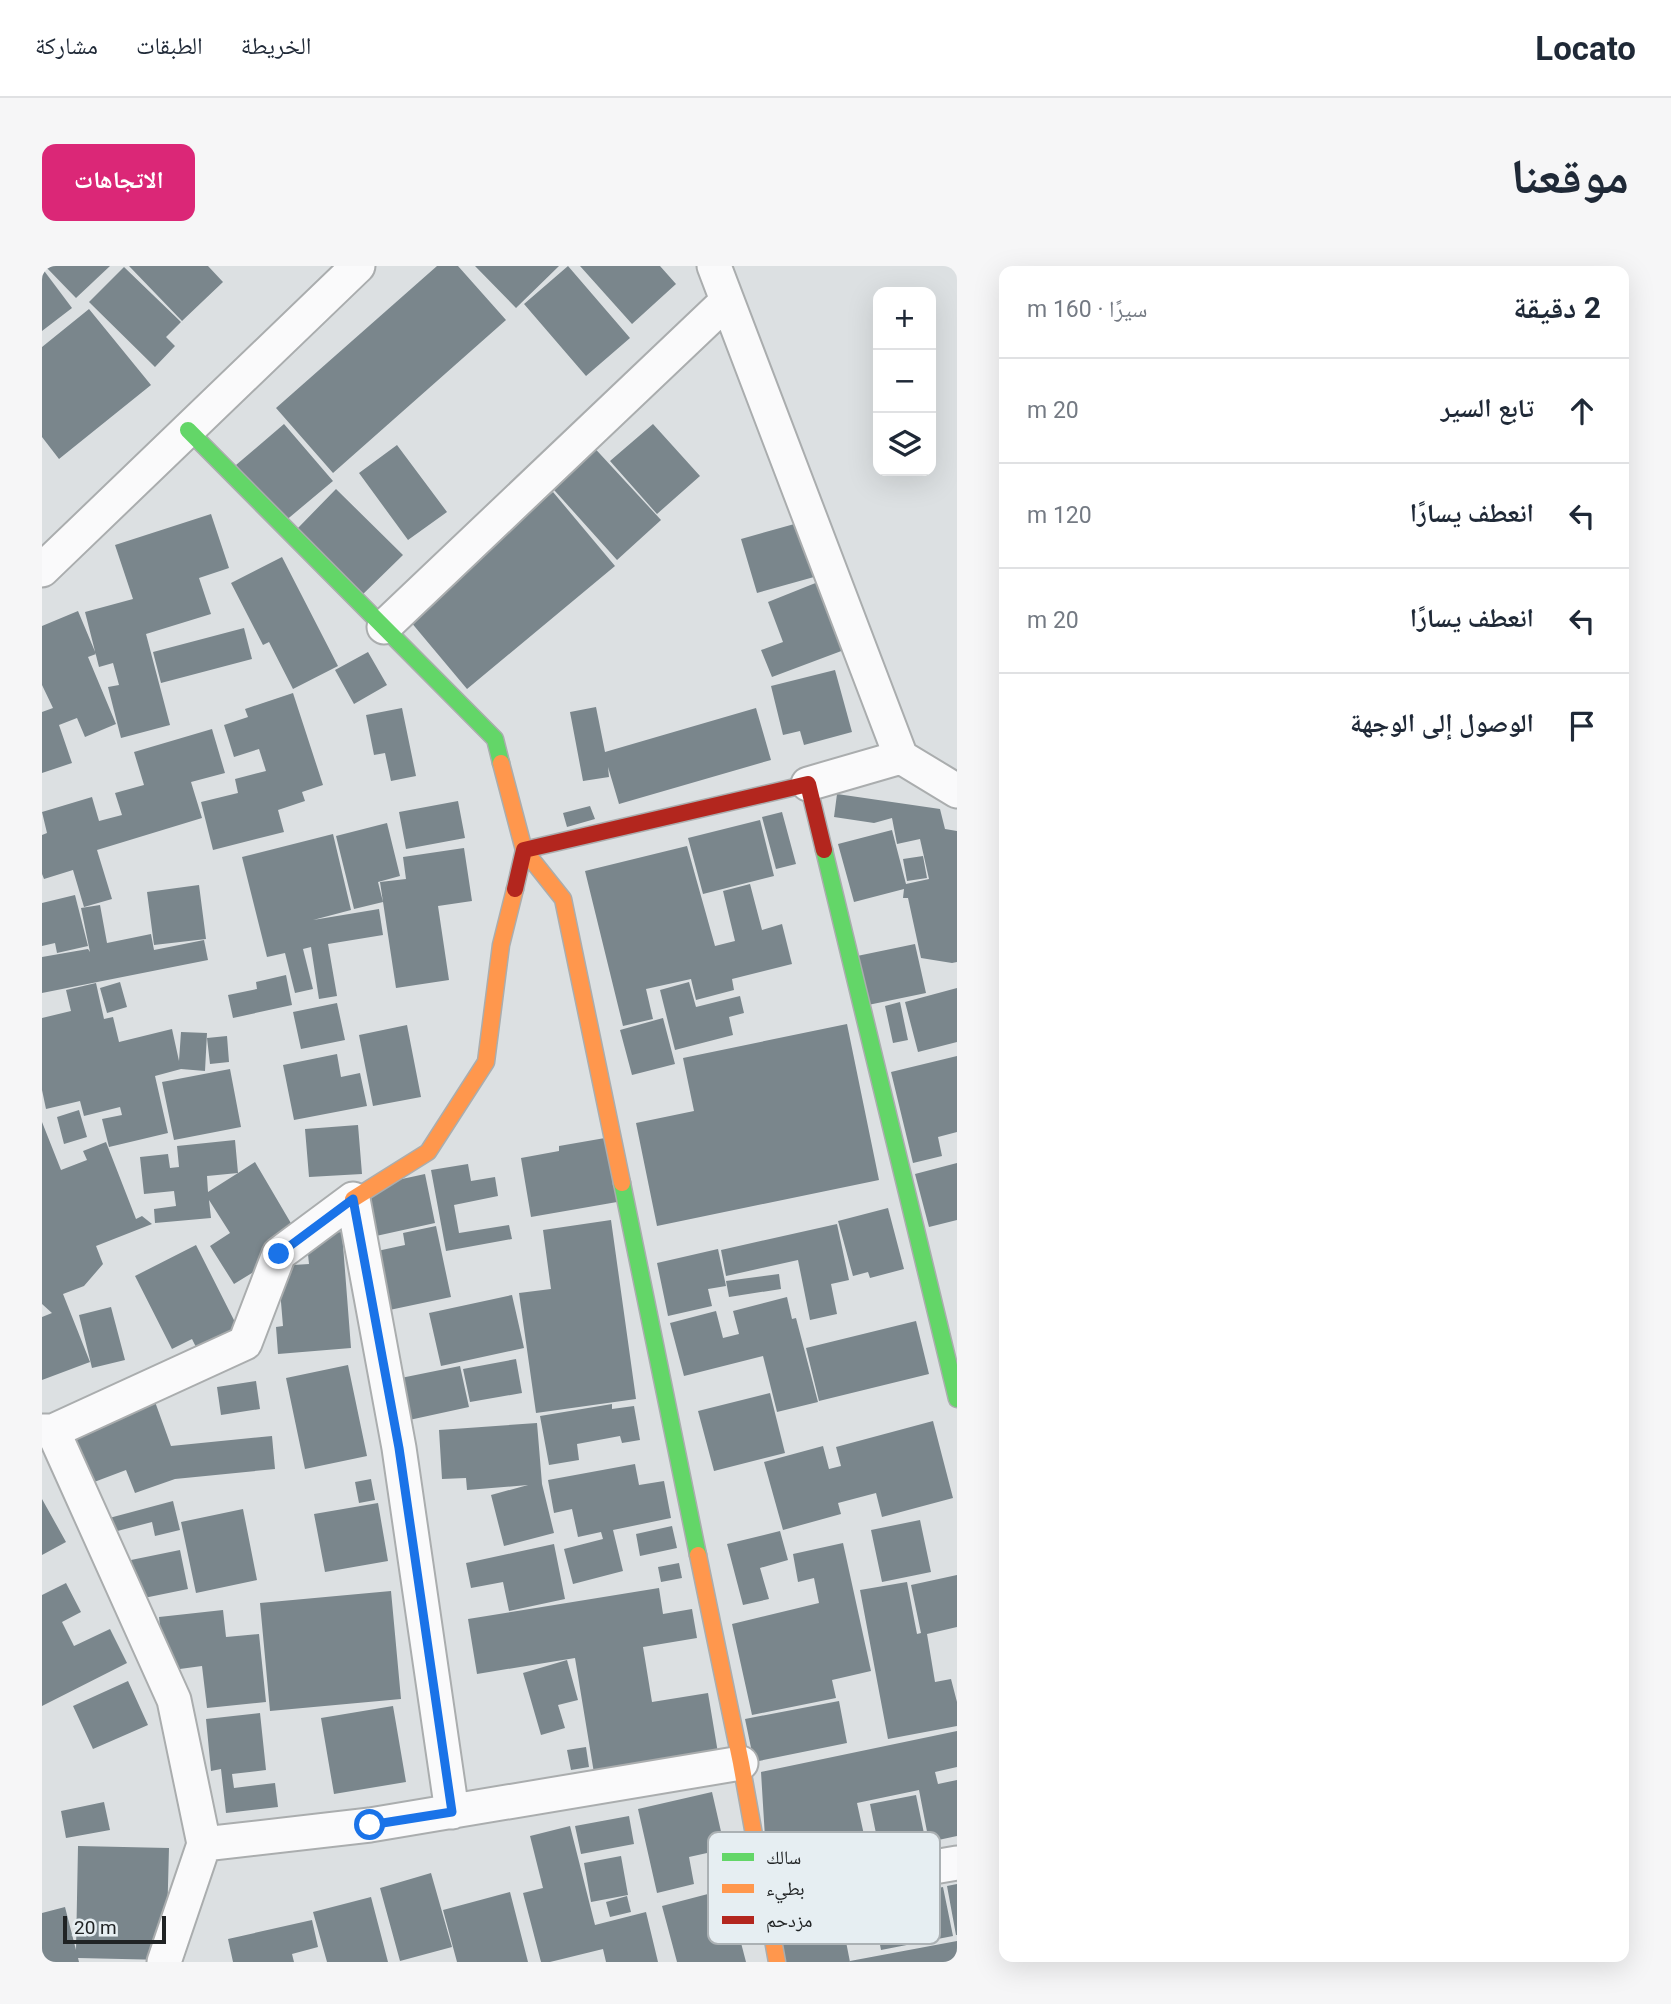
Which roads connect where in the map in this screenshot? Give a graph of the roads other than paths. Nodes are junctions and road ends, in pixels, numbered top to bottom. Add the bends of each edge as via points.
1 (358, 266) edge
2 (714, 266) edge
3 (727, 301) junction
4 (188, 430) junction
5 (42, 570) edge
6 (384, 627) junction
7 (901, 757) junction
8 (808, 784) junction
9 (957, 790) edge
10 (524, 850) junction
11 (353, 1199) junction
12 (957, 1399) edge
13 (47, 1431) edge
14 (741, 1763) junction
15 (452, 1812) junction
16 (753, 1832) edge
17 (204, 1844) junction
18 (774, 1944) edge
19 (164, 1962) edge
20 (777, 1962) edge

1 - 4 street
2 - 3 street
3 - 6 street
3 - 7 street
4 - 5 street
4 - 6 street
6 - 10 street via 495,739
7 - 8 street
7 - 9 street
8 - 10 street
8 - 12 street
10 - 11 street via 500,945 486,1062 428,1152
10 - 14 street via 563,899
11 - 13 street via 279,1254 246,1343
11 - 15 street via 399,1448
13 - 17 street via 174,1700
14 - 15 street
14 - 16 street
15 - 17 street
17 - 19 street
18 - 20 street

